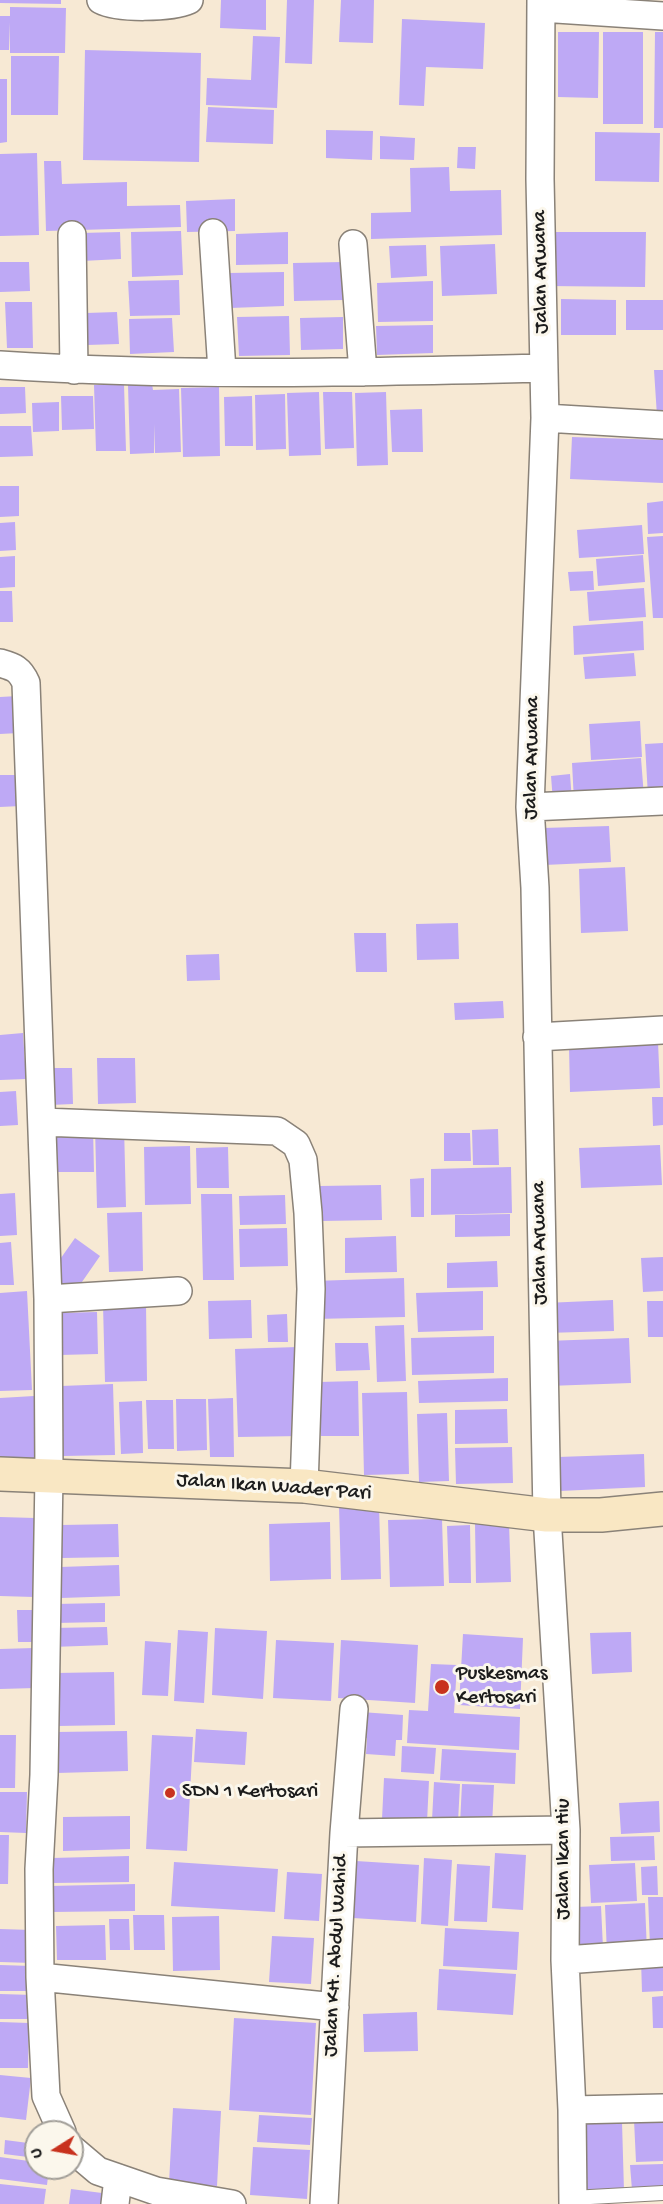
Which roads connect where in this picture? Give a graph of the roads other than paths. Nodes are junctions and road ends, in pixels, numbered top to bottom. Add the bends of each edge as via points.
1 (101, 0) edge
2 (189, 0) edge
3 (541, 4) edge
4 (663, 16) edge
5 (213, 233) dead end
6 (72, 235) dead end
7 (353, 244) dead end
8 (0, 365) edge
9 (543, 368) junction
10 (74, 370) junction
11 (222, 371) junction
12 (363, 372) junction
13 (545, 418) junction
14 (663, 424) edge
15 (0, 663) edge
16 (663, 801) edge
17 (530, 807) junction
18 (663, 1030) edge
19 (537, 1037) junction
20 (42, 1122) junction
21 (178, 1291) dead end
22 (48, 1299) junction
23 (0, 1474) edge
24 (49, 1475) junction
25 (304, 1486) junction
26 (663, 1509) edge
27 (547, 1515) junction
28 (354, 1709) dead end
29 (566, 1830) junction
30 (344, 1833) junction
31 (663, 1953) edge
32 (565, 1960) junction
33 (40, 1977) junction
34 (335, 2007) junction
35 (663, 2108) edge
36 (572, 2110) junction
37 (57, 2120) edge
38 (84, 2159) edge
39 (117, 2191) edge
40 (663, 2193) edge
41 (572, 2201) edge
42 (232, 2204) edge
43 (324, 2204) edge

1 - 2 street via 122,5 178,5
3 - 4 street
3 - 9 street, Jalan Arwana
5 - 11 street
6 - 10 street
7 - 12 street
8 - 10 street
9 - 12 street
9 - 13 street, Jalan Arwana
10 - 11 street
11 - 12 street
13 - 14 street
13 - 17 street, Jalan Arwana
15 - 20 street via 22,672 26,683
16 - 17 street
17 - 19 street, Jalan Arwana
18 - 19 street
19 - 27 street, Jalan Arwana
20 - 22 street
20 - 25 street via 277,1131 296,1144 303,1160 311,1289
21 - 22 street
22 - 24 street
23 - 24 street, Jalan Ikan Wader Pari
24 - 25 street, Jalan Ikan Wader Pari
24 - 33 street
25 - 27 street, Jalan Ikan Wader Pari
26 - 27 street, Jalan Ikan Wader Pari
27 - 29 street, Jalan Ikan Hiu
28 - 30 street, Jalan KH. Abdul Wahid
29 - 30 street
29 - 32 street, Jalan Ikan Hiu
30 - 34 street, Jalan KH. Abdul Wahid
31 - 32 street
32 - 36 street, Jalan Ikan Hiu
33 - 34 street
33 - 37 street via 46,2096
34 - 43 street, Jalan KH. Abdul Wahid
35 - 36 street
36 - 41 street, Jalan Ikan Hiu
38 - 39 street
39 - 42 street via 156,2191
40 - 41 lane

